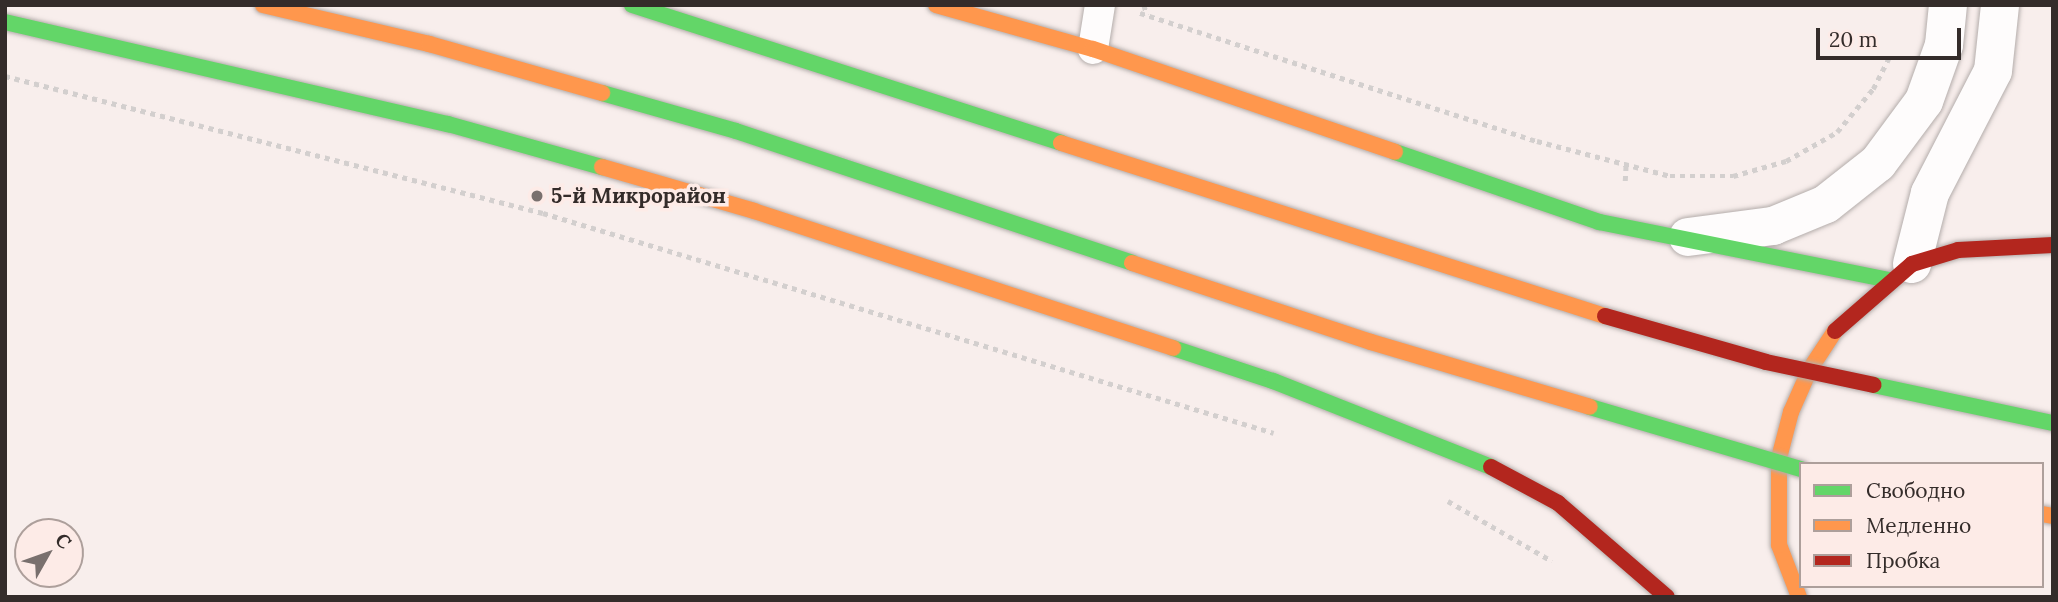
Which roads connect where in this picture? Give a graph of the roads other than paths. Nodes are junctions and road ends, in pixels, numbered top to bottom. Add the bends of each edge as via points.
1 (262, 5) edge
2 (632, 5) edge
3 (936, 5) edge
4 (1948, 5) edge
5 (2000, 5) edge
6 (1113, 7) edge
7 (5, 22) edge
8 (1093, 49) junction
9 (1683, 238) junction
10 (2053, 245) edge
11 (1901, 272) junction
12 (2053, 422) edge
13 (1799, 468) edge
14 (1667, 597) edge
15 (1799, 597) edge

1 - 13 main road, bridge via 429,44 736,131 1371,342
2 - 12 main road, bridge via 1561,304 1766,362
3 - 8 main road
4 - 9 street via 1944,46 1924,101 1878,163 1826,204 1773,226
5 - 11 street via 1993,71 1930,193
6 - 8 lane
7 - 14 main road via 524,145 754,211 1273,381 1499,470 1558,503
8 - 9 main road via 1599,222
9 - 11 main road
10 - 11 main road via 1958,250
11 - 15 main road via 1836,330 1810,369 1791,412 1780,458 1779,545

